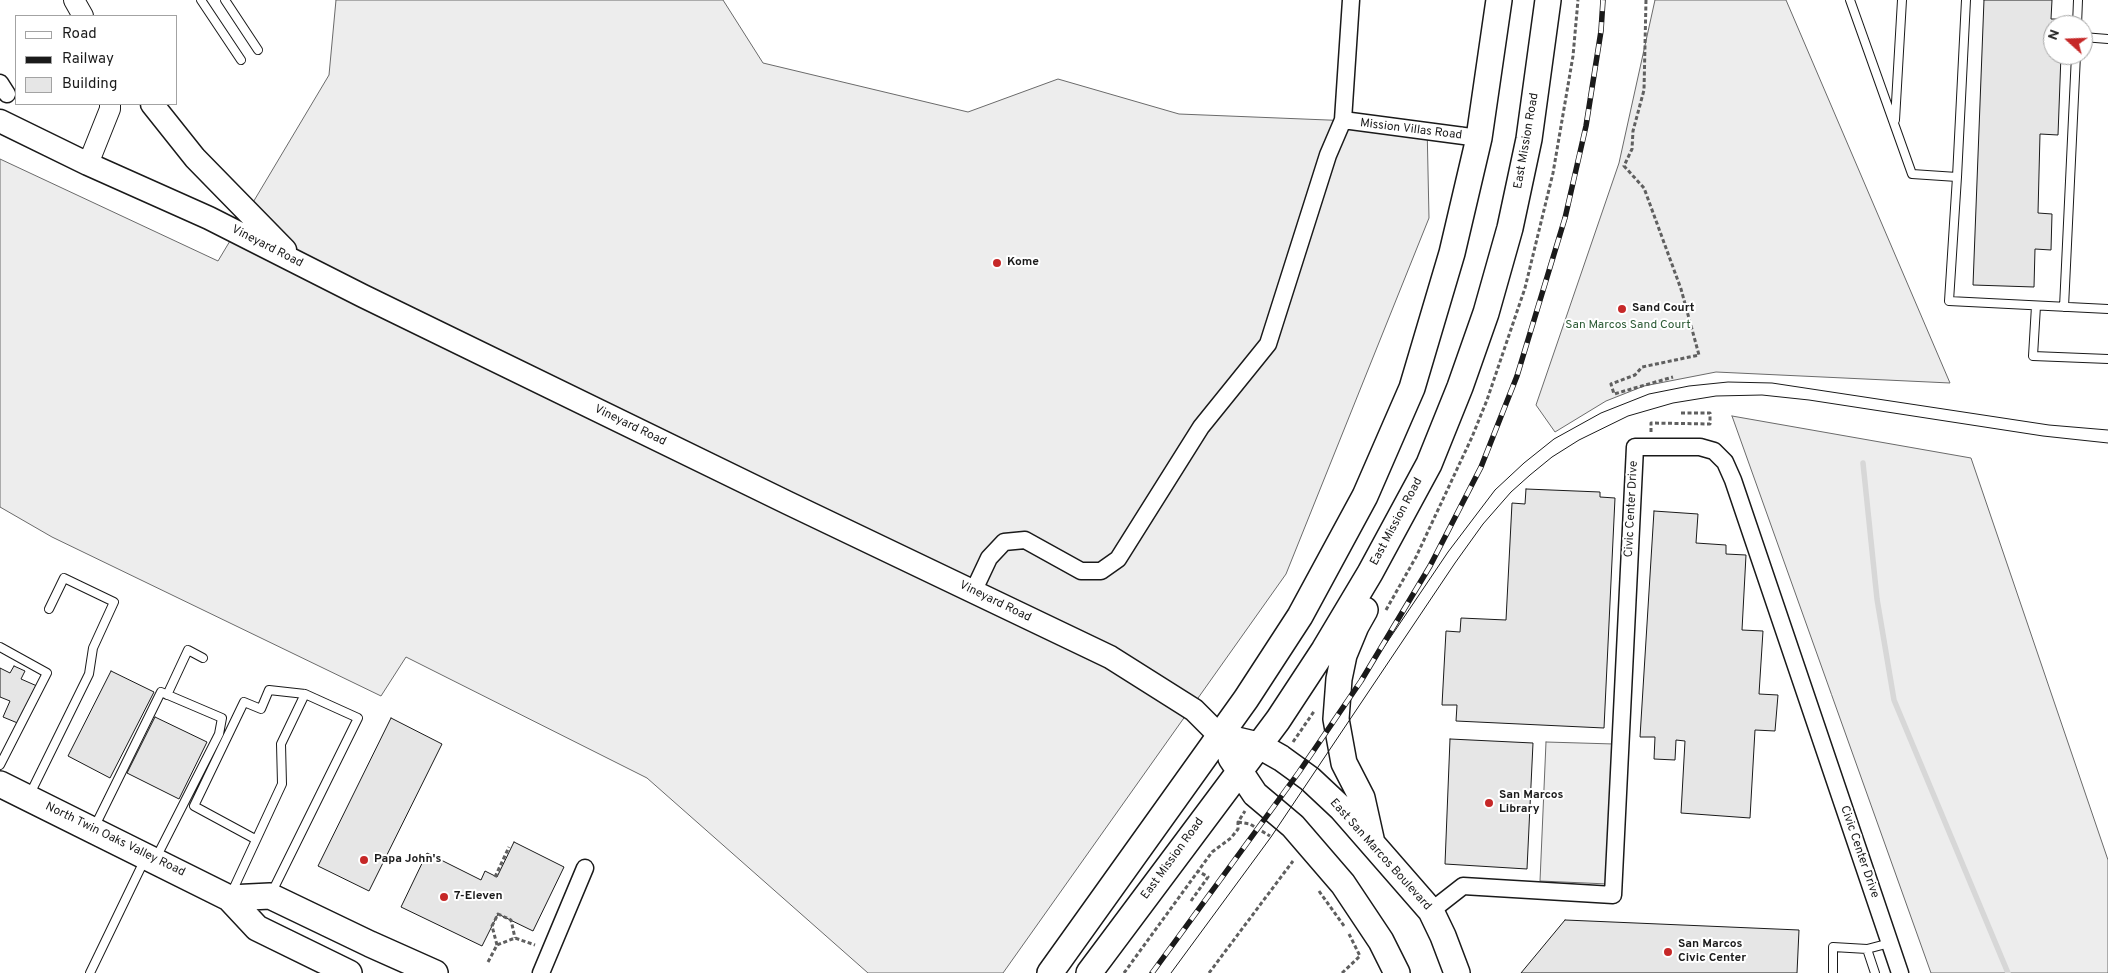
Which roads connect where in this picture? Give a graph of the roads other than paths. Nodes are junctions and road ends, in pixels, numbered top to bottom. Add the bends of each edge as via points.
1 (74, 0) edge
2 (201, 0) edge
3 (224, 0) edge
4 (1351, 0) edge
5 (1499, 0) edge
6 (1548, 0) edge
7 (1850, 0) edge
8 (1902, 0) edge
9 (1966, 0) edge
10 (2078, 0) edge
11 (82, 15) edge
12 (2077, 15) edge
13 (2093, 38) edge
14 (2108, 39) edge
15 (258, 50) dead end
16 (241, 60) dead end
17 (2076, 65) edge
18 (110, 105) edge
19 (153, 105) edge
20 (1343, 120) junction
21 (0, 121) edge
22 (1895, 125) junction
23 (1480, 138) junction
24 (88, 164) junction
25 (1957, 176) junction
26 (298, 263) junction
27 (2036, 306) junction
28 (2064, 307) junction
29 (2108, 309) edge
30 (2108, 359) edge
31 (1428, 464) junction
32 (973, 592) junction
33 (49, 609) dead end
34 (0, 647) edge
35 (203, 658) dead end
36 (305, 694) junction
37 (167, 695) junction
38 (1220, 736) junction
39 (1258, 745) junction
40 (0, 766) edge
41 (1238, 771) junction
42 (0, 784) edge
43 (28, 797) junction
44 (93, 830) junction
45 (255, 839) junction
46 (1372, 843) junction
47 (151, 859) junction
48 (585, 868) dead end
49 (270, 896) junction
50 (229, 898) junction
51 (1431, 911) junction
52 (1890, 942) junction
53 (1867, 949) junction
54 (341, 971) edge
55 (90, 973) edge
56 (435, 973) edge
57 (541, 973) edge
58 (1050, 973) edge
59 (1089, 973) edge
60 (1397, 973) edge
61 (1457, 973) edge
62 (1833, 973) edge
63 (1875, 973) edge
64 (1900, 973) edge

1 - 11 street
2 - 16 lane
3 - 15 lane
4 - 20 street, Mission Villas Road
5 - 23 main road
6 - 31 main road, East Mission Road via 1529,139 1510,228 1486,313
7 - 22 lane
8 - 22 lane
9 - 25 lane
10 - 12 lane
13 - 14 lane
17 - 28 lane
18 - 24 street
19 - 26 main road via 195,158
20 - 23 street, Mission Villas Road
20 - 32 street via 1328,155 1268,344 1201,427 1118,559 1101,571 1081,571 1025,540 1004,542 989,558
21 - 24 main road, Vineyard Road
22 - 25 lane via 1912,174
23 - 38 main road via 1452,253 1412,388 1390,443 1300,616
24 - 26 main road, Vineyard Road via 209,218
25 - 27 lane via 1950,301
26 - 32 main road, Vineyard Road
27 - 28 lane
27 - 30 lane via 2033,356
28 - 29 lane
31 - 39 main road, East Mission Road via 1370,573 1324,650
31 - 46 main road via 1381,581 1356,626 1344,655 1339,679 1336,719 1344,763 1362,798
32 - 38 main road, Vineyard Road via 1110,657 1194,710
33 - 43 lane via 64,578 114,602 94,648 89,674
34 - 40 lane via 47,673
35 - 37 lane via 188,650
36 - 45 lane via 281,744 282,784
36 - 45 lane via 269,690 261,709 244,702 194,806
36 - 49 lane via 358,718
37 - 44 lane via 161,692
37 - 47 lane via 222,718 219,734
38 - 39 main road, East San Marcos Boulevard
38 - 41 main road
38 - 58 main road
39 - 41 main road, East Mission Road
39 - 46 main road, East San Marcos Boulevard via 1310,779
41 - 59 main road, East Mission Road
41 - 60 main road via 1255,794 1293,826 1343,884 1381,941
42 - 43 main road, North Twin Oaks Valley Road
43 - 44 main road, North Twin Oaks Valley Road
44 - 47 main road, North Twin Oaks Valley Road
45 - 50 lane
46 - 51 main road, East San Marcos Boulevard
47 - 50 main road, North Twin Oaks Valley Road
47 - 55 lane
48 - 57 street
49 - 50 main road, North Twin Oaks Valley Road
49 - 56 main road, North Twin Oaks Valley Road
50 - 54 main road, North Twin Oaks Valley Road via 257,928
51 - 52 street, Civic Center Drive via 1463,886 1613,895 1635,447 1689,446 1714,451 1725,462 1733,480
51 - 61 main road, East San Marcos Boulevard
52 - 53 lane
52 - 64 street, Civic Center Drive
53 - 62 lane via 1833,947
53 - 63 lane

